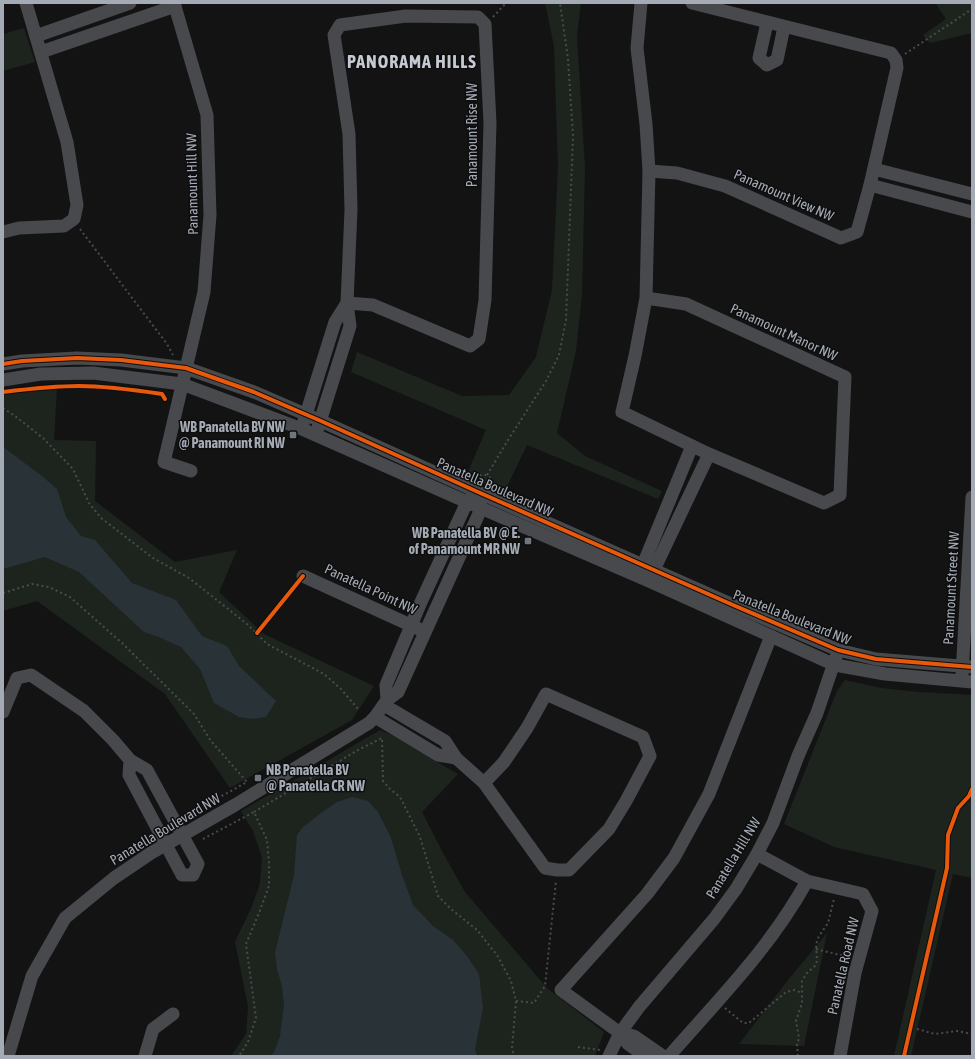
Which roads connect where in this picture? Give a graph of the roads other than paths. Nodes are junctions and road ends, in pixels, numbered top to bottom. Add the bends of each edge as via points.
1 (26, 3) edge
2 (130, 3) edge
3 (641, 3) edge
4 (692, 3) edge
5 (175, 5) edge
6 (767, 23) junction
7 (784, 27) junction
8 (36, 36) junction
9 (41, 52) junction
10 (874, 169) junction
11 (649, 171) junction
12 (870, 185) junction
13 (972, 194) edge
14 (972, 212) edge
15 (3, 232) edge
16 (646, 298) junction
17 (347, 303) junction
18 (3, 364) edge
19 (186, 368) junction
20 (3, 380) edge
21 (182, 384) junction
22 (306, 414) junction
23 (321, 421) junction
24 (302, 429) junction
25 (316, 435) junction
26 (692, 446) junction
27 (709, 454) junction
28 (191, 471) dead end
29 (478, 492) junction
30 (972, 497) edge
31 (467, 502) junction
32 (481, 508) junction
33 (646, 573) junction
34 (303, 576) dead end
35 (412, 625) junction
36 (426, 632) junction
37 (771, 636) junction
38 (838, 650) junction
39 (835, 665) junction
40 (967, 667) edge
41 (967, 682) edge
42 (386, 702) junction
43 (3, 712) edge
44 (375, 717) junction
45 (456, 758) junction
46 (130, 760) junction
47 (484, 783) junction
48 (181, 835) junction
49 (166, 843) junction
50 (757, 854) junction
51 (806, 881) junction
52 (173, 1014) dead end
53 (620, 1033) junction
54 (610, 1054) edge
55 (8, 1056) edge
56 (145, 1056) edge
57 (645, 1056) edge
58 (663, 1056) edge
59 (669, 1056) edge
60 (840, 1056) edge

1 - 8 street
2 - 8 street
3 - 11 street via 637,48
4 - 6 street
5 - 9 street
5 - 19 street, Panamount Hill NW via 207,115 210,207 204,292
6 - 7 street
6 - 7 street via 759,58 767,65 777,60
7 - 10 street, Panamount View NW via 891,53 896,60 897,68
8 - 9 street
9 - 15 street via 67,142 77,205 74,219 64,226 20,228
10 - 12 street, Panamount View NW
10 - 13 street
11 - 12 street, Panamount View NW via 677,172 726,186 841,238 857,232
11 - 16 street
12 - 14 street
16 - 26 street, Panamount Manor NW via 622,412
16 - 27 street, Panamount Manor NW via 686,304 845,377 840,495 824,503
17 - 17 street, Panamount Rise NW via 374,305 470,346 479,339 485,300 490,138 485,24 478,17 406,16 340,25 334,35 349,134 351,210
17 - 22 street via 335,322
17 - 23 street via 350,326
18 - 19 street, Panatella Boulevard NW via 77,358 121,360
19 - 21 street, Panamount Hill NW
19 - 22 street, Panatella Boulevard NW
20 - 21 street, Panatella Boulevard NW via 41,374 93,373
21 - 24 street, Panatella Boulevard NW
21 - 28 street, Panamount Hill NW via 164,462
22 - 23 street, Panatella Boulevard NW
22 - 24 street
23 - 25 street
23 - 29 street, Panatella Boulevard NW
24 - 25 street, Panatella Boulevard NW
25 - 31 street, Panatella Boulevard NW
26 - 27 street, Panamount Manor NW
26 - 33 street
27 - 33 street
29 - 31 street, Panatella Boulevard NW
29 - 32 street, Panatella Boulevard NW
29 - 33 street, Panatella Boulevard NW
30 - 40 street, Panamount Street NW
31 - 32 street, Panatella Boulevard NW
31 - 35 street, Panatella Boulevard NW
32 - 33 street, Panatella Boulevard NW
32 - 36 street, Panatella Boulevard NW
33 - 37 street, Panatella Boulevard NW
33 - 38 street, Panatella Boulevard NW
34 - 35 street, Panatella Point NW
35 - 36 street, Panatella Point NW
35 - 42 street, Panatella Boulevard NW via 386,685
36 - 42 street, Panatella Boulevard NW via 398,692
37 - 39 street, Panatella Boulevard NW
37 - 53 street via 709,794 674,858 647,894 561,990
38 - 39 street, Panatella Hill NW
38 - 40 street, Panatella Boulevard NW via 876,659
39 - 41 street, Panatella Boulevard NW via 885,674
39 - 50 street, Panatella Hill NW via 773,823
40 - 41 street, Panamount Street NW
42 - 44 street, Panatella Boulevard NW
42 - 45 street via 445,742
43 - 46 street via 17,678 31,675 84,711
44 - 45 street via 438,755
44 - 48 street, Panatella Boulevard NW via 363,727 235,805
45 - 47 street
46 - 48 street via 147,770
46 - 49 street via 129,775
47 - 47 street via 504,762 546,694 643,737 650,756 609,830 569,870 546,868
48 - 49 street, Panatella Boulevard NW
48 - 49 street via 198,864 193,875 182,875
49 - 55 street, Panatella Boulevard NW via 114,878 64,918 32,976
50 - 51 street, Panatella Road NW
50 - 53 street, Panatella Hill NW via 714,919
51 - 59 street via 791,909 756,958
51 - 60 street, Panatella Road NW via 863,894 872,911 859,960
52 - 56 street via 153,1029
53 - 54 street, Panatella Hill NW
53 - 57 street via 628,1044
53 - 58 street via 634,1036

